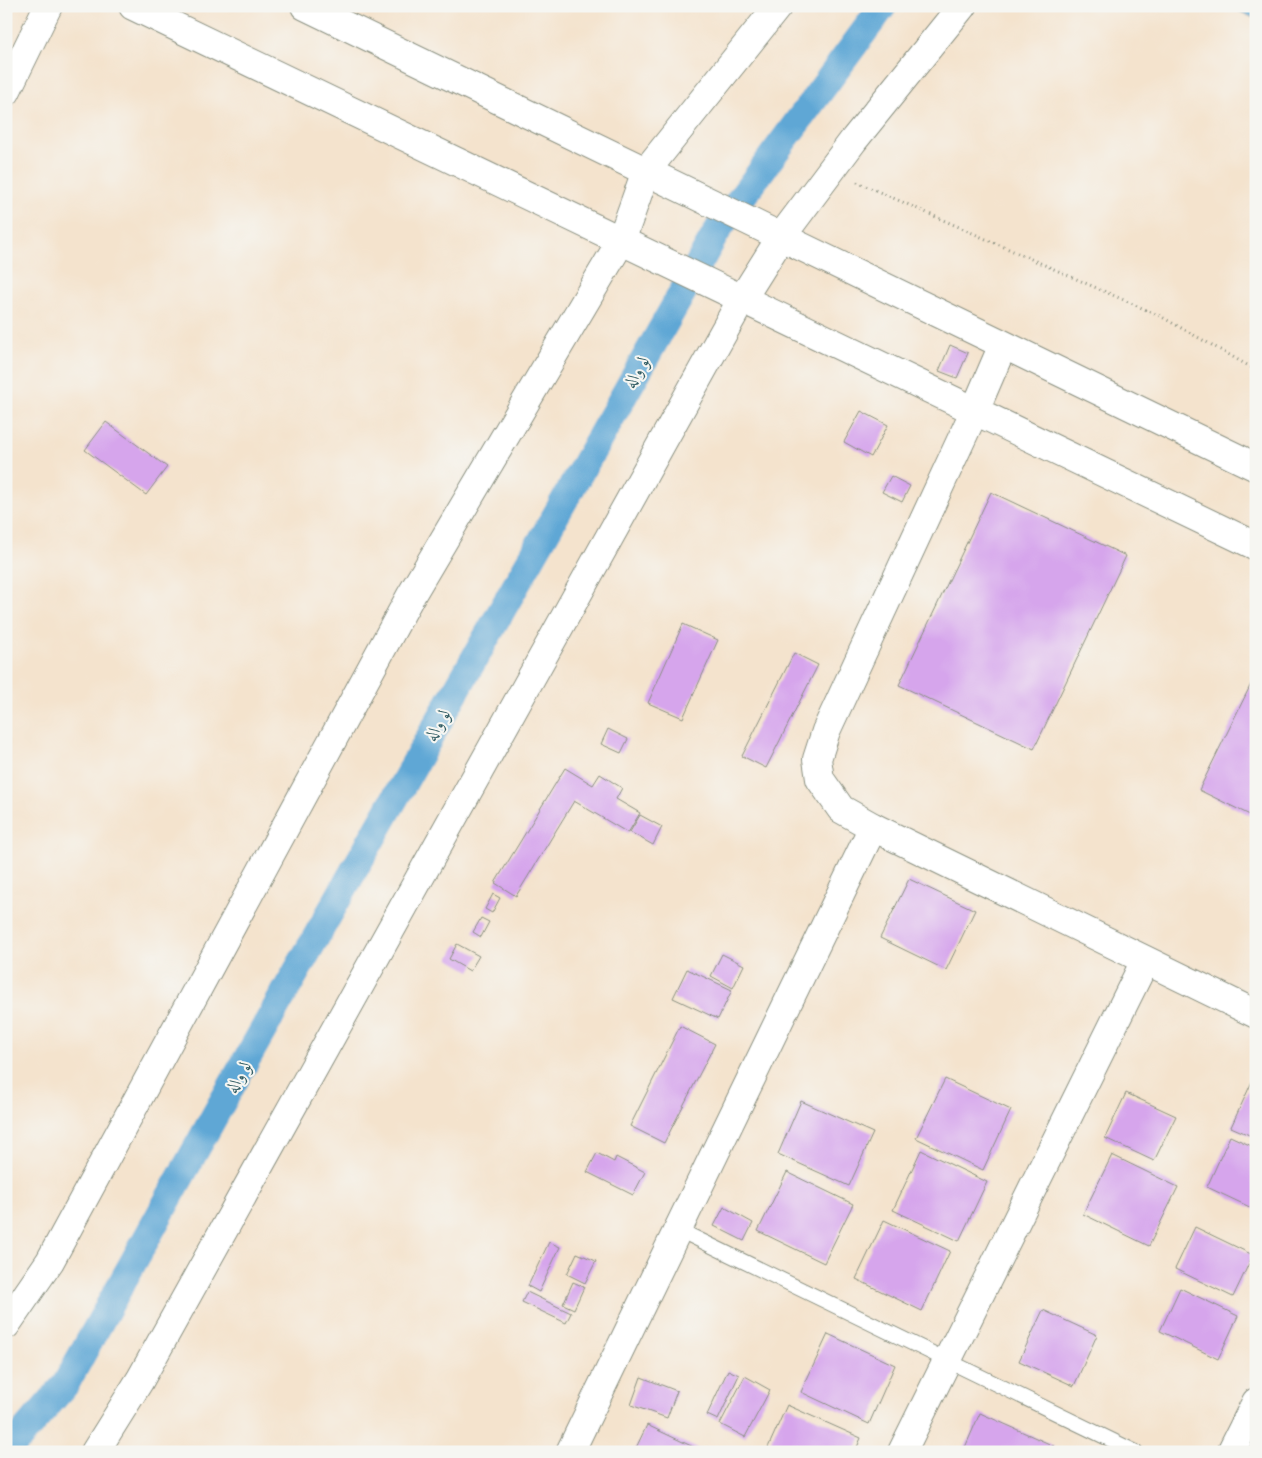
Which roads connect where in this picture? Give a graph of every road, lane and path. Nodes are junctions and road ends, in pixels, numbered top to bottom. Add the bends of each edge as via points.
1 (48, 6) edge
2 (133, 6) edge
3 (305, 6) edge
4 (778, 6) edge
5 (962, 6) edge
6 (6, 92) edge
7 (832, 170) junction
8 (657, 177) junction
9 (770, 231) junction
10 (632, 246) junction
11 (731, 294) junction
12 (1003, 345) junction
13 (1256, 370) edge
14 (975, 410) junction
15 (1256, 467) edge
16 (1256, 546) edge
17 (873, 827) junction
18 (1145, 961) junction
19 (1256, 1014) edge
20 (679, 1230) junction
21 (6, 1324) edge
22 (947, 1360) junction
23 (1256, 1402) edge
24 (95, 1452) edge
25 (570, 1452) edge
26 (902, 1452) edge
27 (1136, 1452) edge
28 (1231, 1452) edge

1 - 6 street
2 - 10 street
3 - 8 street
4 - 8 street
5 - 7 street
7 - 9 street
7 - 13 path via 1160,316
8 - 9 street
8 - 10 street
9 - 11 street
9 - 12 street
10 - 11 street
10 - 21 street via 410,597 50,1262
11 - 14 street
11 - 24 street via 140,1380
12 - 14 street
12 - 15 street
14 - 16 street
14 - 17 street via 826,731 817,759 820,779 841,809
17 - 18 street
17 - 20 street
18 - 19 street
18 - 22 street
20 - 22 lane
20 - 25 street
22 - 26 street
22 - 27 lane
23 - 28 street

